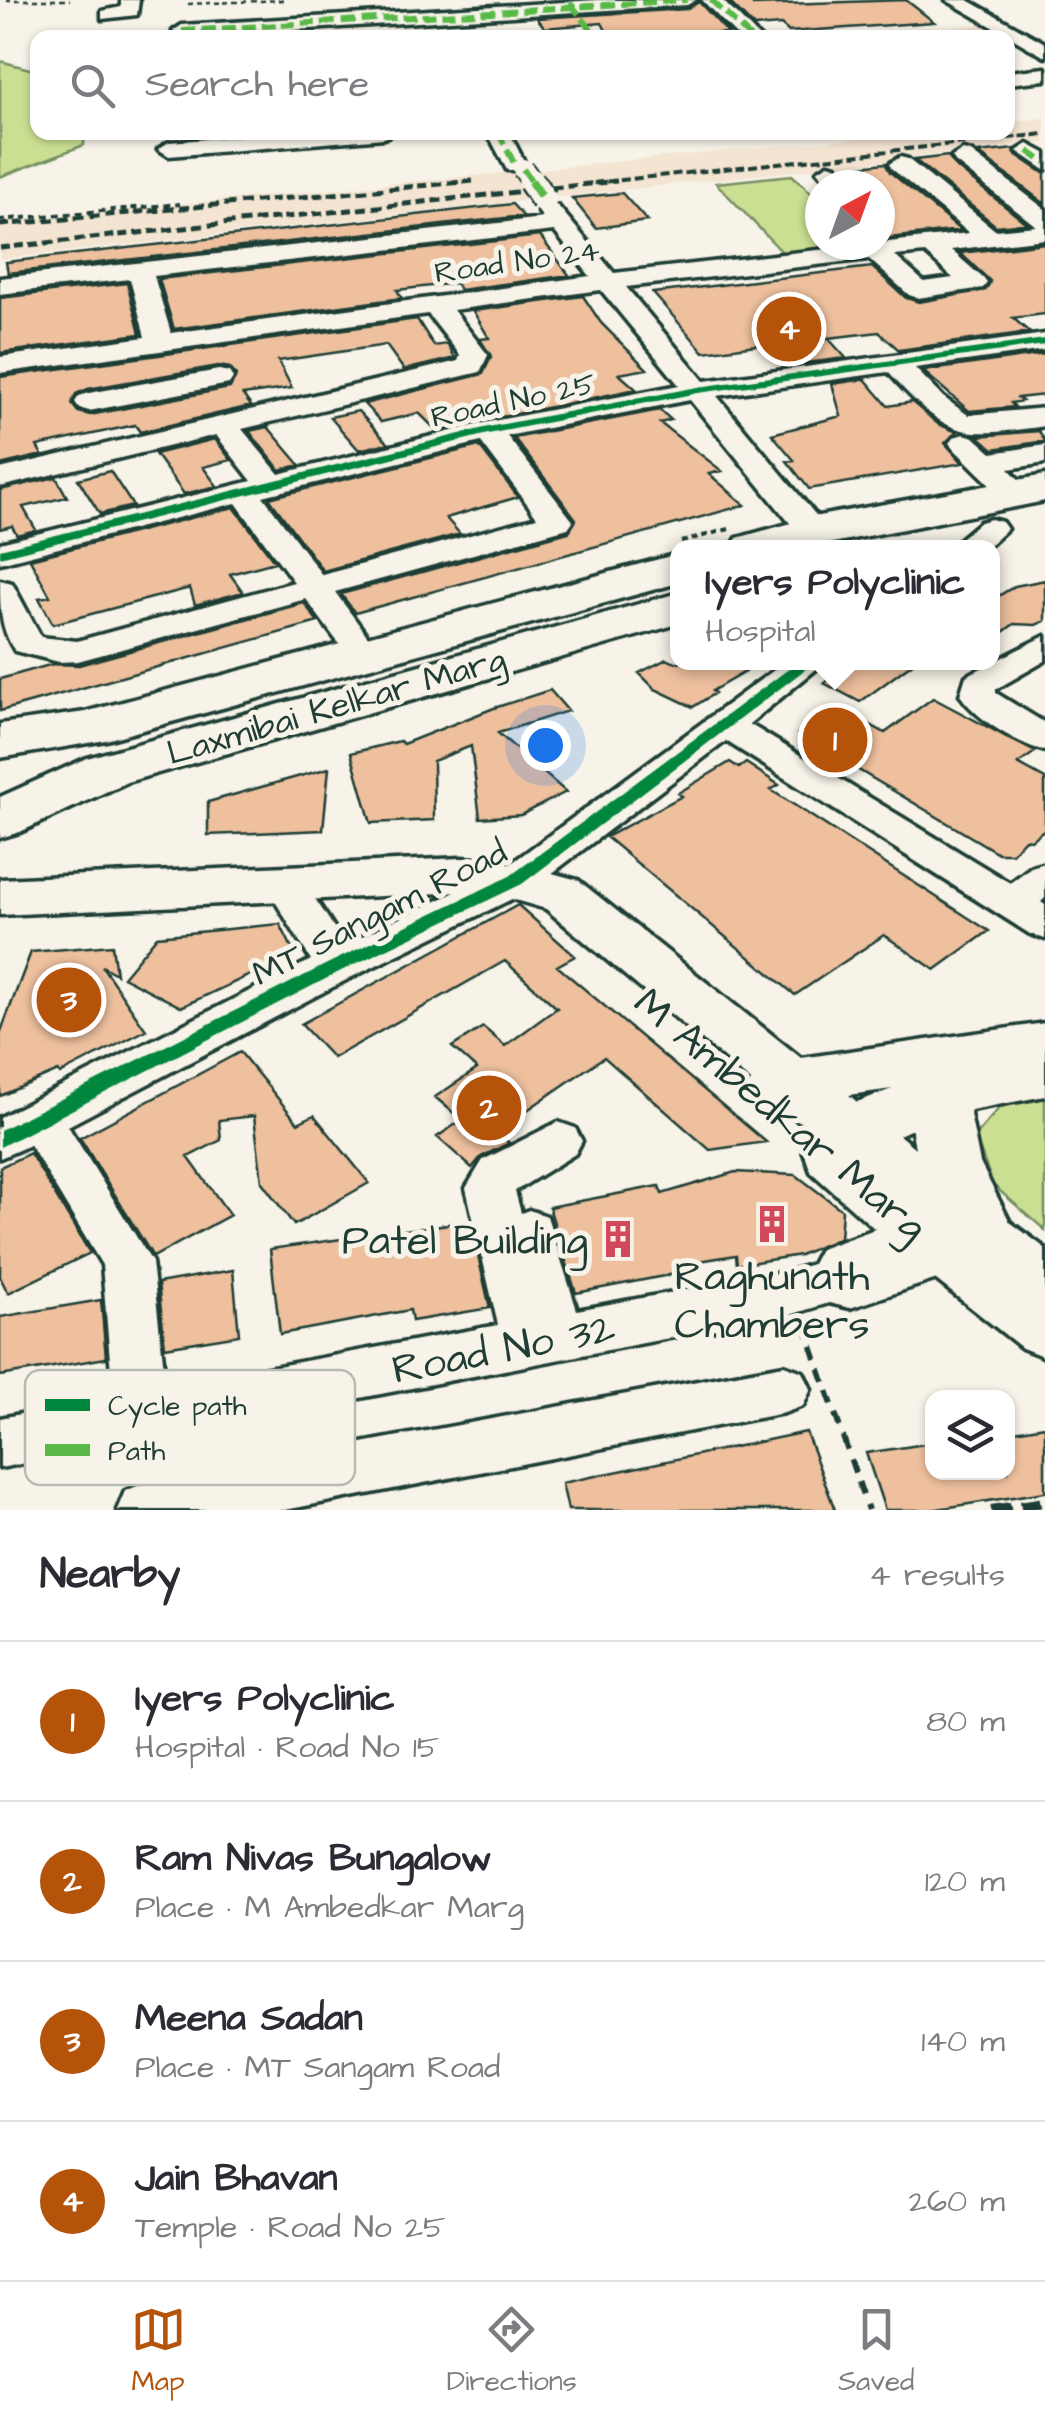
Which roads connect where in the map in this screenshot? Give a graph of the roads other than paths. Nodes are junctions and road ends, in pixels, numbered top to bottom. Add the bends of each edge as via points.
1 (130, 0) edge
2 (686, 0) edge
3 (710, 0) edge
4 (955, 0) edge
5 (287, 2) edge
6 (570, 4) edge
7 (432, 9) edge
8 (109, 15) dead end
9 (301, 30) edge
10 (307, 30) edge
11 (591, 30) edge
12 (742, 30) edge
13 (1008, 30) edge
14 (1015, 34) edge
15 (1045, 51) edge
16 (1045, 74) edge
17 (1015, 77) edge
18 (267, 140) edge
19 (503, 140) edge
20 (169, 149) dead end
21 (963, 157) dead end
22 (900, 164) dead end
23 (551, 212) junction
24 (1045, 221) edge
25 (895, 228) edge
26 (1045, 232) edge
27 (953, 247) junction
28 (895, 256) edge
29 (858, 260) edge
30 (884, 260) edge
31 (140, 270) junction
32 (608, 281) junction
33 (0, 286) edge
34 (435, 305) junction
35 (200, 338) junction
36 (1045, 342) edge
37 (160, 343) junction
38 (13, 363) edge
39 (895, 363) junction
40 (219, 378) junction
41 (36, 389) dead end
42 (698, 390) junction
43 (144, 398) dead end
44 (89, 402) dead end
45 (1045, 418) edge
46 (232, 424) junction
47 (488, 431) junction
48 (171, 438) junction
49 (1045, 454) edge
50 (0, 478) edge
51 (258, 488) junction
52 (1002, 497) edge
53 (805, 521) junction
54 (769, 540) edge
55 (921, 540) edge
56 (0, 553) edge
57 (670, 583) edge
58 (670, 584) edge
59 (314, 585) junction
60 (0, 590) edge
61 (1045, 646) edge
62 (363, 654) junction
63 (797, 670) edge
64 (724, 724) junction
65 (1045, 739) edge
66 (97, 749) junction
67 (1, 781) edge
68 (1045, 877) edge
69 (284, 883) junction
70 (524, 885) junction
71 (0, 897) edge
72 (1029, 914) edge
73 (337, 966) junction
74 (1045, 1044) edge
75 (1045, 1074) edge
76 (779, 1089) junction
77 (942, 1095) junction
78 (20, 1129) edge
79 (836, 1137) junction
80 (558, 1141) dead end
81 (507, 1234) dead end
82 (955, 1237) junction
83 (1045, 1284) edge
84 (1045, 1328) edge
85 (534, 1341) junction
86 (138, 1370) edge
87 (799, 1372) road end
88 (355, 1375) edge
89 (25, 1439) edge
90 (0, 1444) edge
91 (355, 1466) edge
92 (263, 1485) edge
93 (145, 1510) edge

1 - 8 street via 130,11
2 - 6 street
3 - 12 street
4 - 13 street
5 - 9 street
6 - 7 street
6 - 11 street
7 - 10 street
14 - 15 street
16 - 17 street
18 - 20 street
19 - 23 street, bridge
21 - 24 street
22 - 27 street
23 - 31 street
23 - 32 street
25 - 27 street
26 - 27 street
27 - 28 street, Road No 24
27 - 30 street via 974,284 918,290
29 - 32 street, Road No 24
31 - 33 street
31 - 37 street
32 - 34 street, Road No 24
32 - 42 street
34 - 35 street, Road No 24
34 - 46 street via 474,354 470,366
35 - 37 street, Road No 24
35 - 40 street
36 - 39 street, Road No 25
37 - 38 street, Road No 24
38 - 41 street
39 - 42 street, Road No 25
39 - 45 street via 959,424 980,428
40 - 44 street
40 - 46 street
42 - 47 street, Road No 25
42 - 53 street
43 - 48 street
46 - 48 street
46 - 51 street
47 - 51 street, Road No 25
47 - 59 street via 557,521
48 - 50 street
49 - 52 street
51 - 56 street, Road No 25
51 - 59 street
52 - 53 highway
52 - 55 highway
53 - 54 highway
57 - 62 highway, Laxmibai Kelkar Marg
58 - 66 highway, Laxmibai Kelkar Marg
59 - 60 street via 60,652 27,644
59 - 62 street
61 - 65 street via 979,684 978,694
62 - 66 highway, Laxmibai Kelkar Marg
63 - 64 street, MT Sangam Road
64 - 70 street, MT Sangam Road
64 - 72 street
66 - 67 highway, Laxmibai Kelkar Marg
66 - 67 highway, Laxmibai Kelkar Marg
68 - 72 street
69 - 70 main road, M Ambedkar Marg via 462,875
69 - 71 main road, M Ambedkar Marg
69 - 73 street
70 - 73 street, MT Sangam Road
70 - 76 main road, M Ambedkar Marg via 560,893
73 - 78 street, MT Sangam Road
74 - 76 main road
75 - 77 main road
76 - 79 main road, M Ambedkar Marg
77 - 79 main road
77 - 82 main road via 939,1127 950,1167
78 - 86 street via 128,1262
79 - 82 main road, M Ambedkar Marg
80 - 85 street via 500,1174 490,1188
81 - 85 street
82 - 83 main road, M Ambedkar Marg
82 - 84 main road, M Ambedkar Marg
82 - 85 street, Road No 32 via 850,1286 829,1281
85 - 88 street, Road No 32
87 - 91 street
89 - 90 street, Road No 32
92 - 93 street

